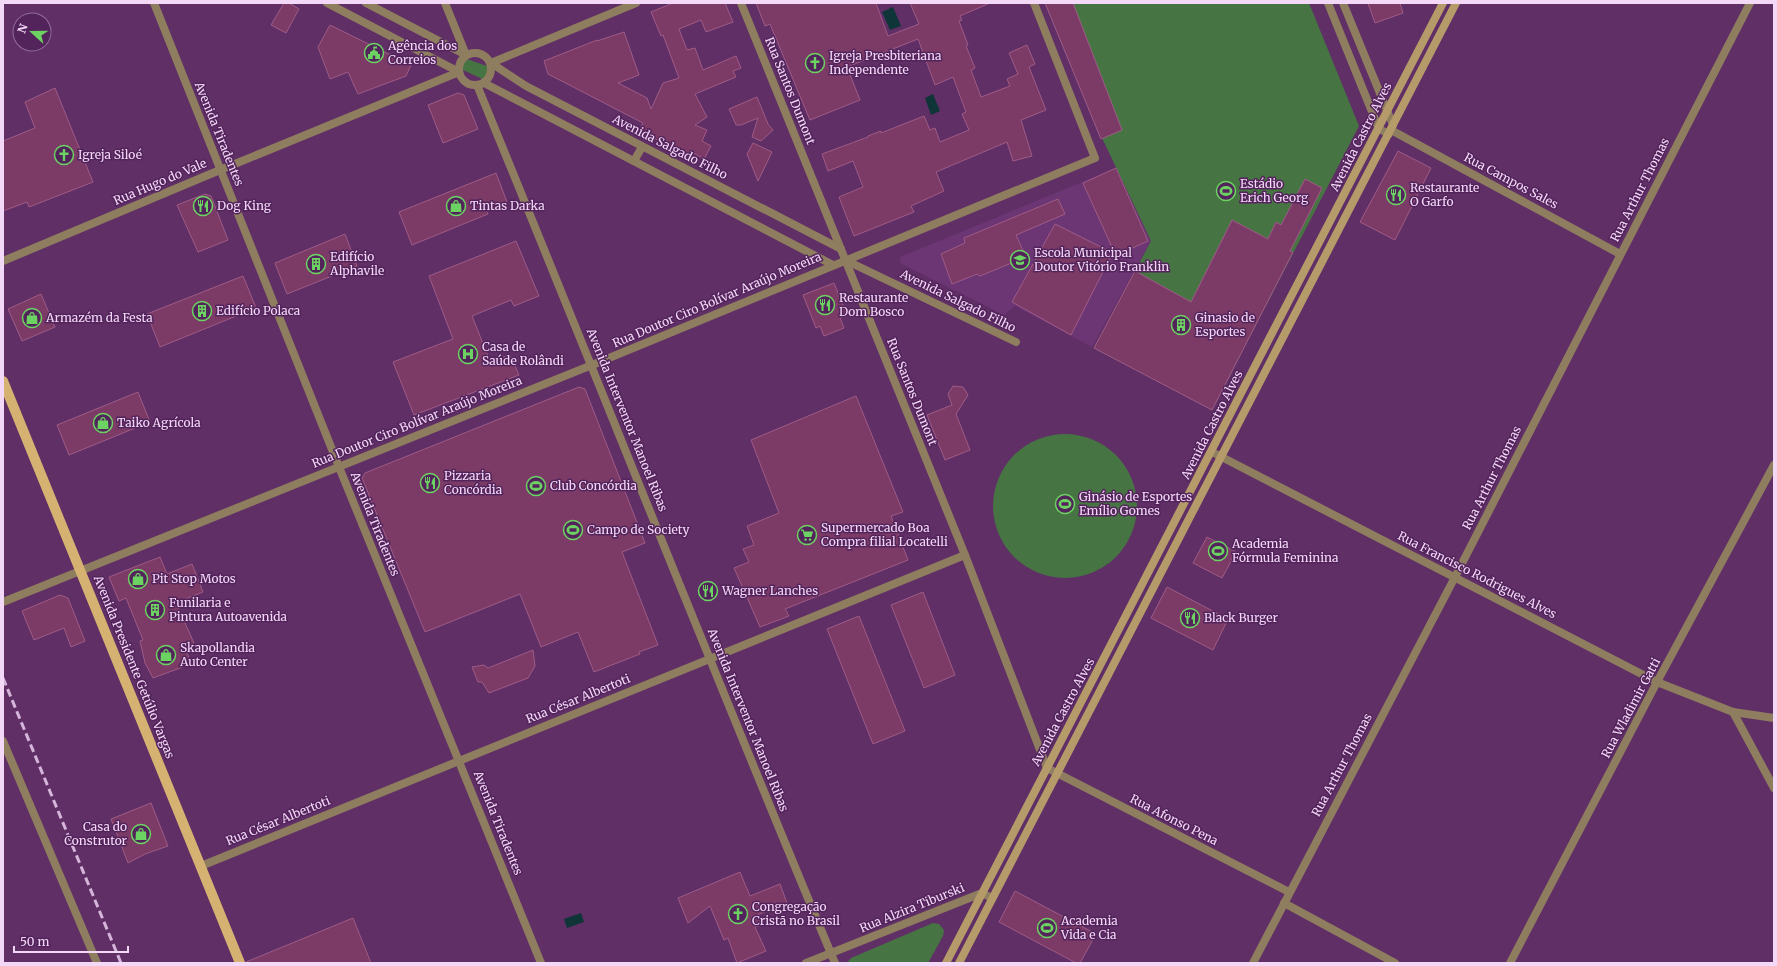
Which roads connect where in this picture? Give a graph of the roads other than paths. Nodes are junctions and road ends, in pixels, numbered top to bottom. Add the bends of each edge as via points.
1 (154, 3) edge
2 (327, 3) edge
3 (366, 3) edge
4 (445, 3) edge
5 (636, 3) edge
6 (741, 3) edge
7 (1034, 3) edge
8 (1328, 3) edge
9 (1343, 3) edge
10 (1444, 3) edge
11 (1456, 3) edge
12 (1750, 3) edge
13 (466, 55) junction
14 (490, 63) junction
15 (459, 72) junction
16 (481, 84) junction
17 (1388, 111) junction
18 (1379, 129) junction
19 (1391, 130) junction
20 (642, 147) junction
21 (634, 161) junction
22 (220, 170) junction
23 (841, 249) junction
24 (1620, 254) junction
25 (845, 260) junction
26 (3, 261) edge
27 (833, 265) junction
28 (1288, 304) junction
29 (1298, 310) junction
30 (1016, 342) dead end
31 (592, 364) junction
32 (3, 381) edge
33 (1212, 452) junction
34 (1222, 457) junction
35 (1774, 465) edge
36 (339, 466) junction
37 (965, 555) junction
38 (80, 570) junction
39 (1148, 574) junction
40 (1455, 577) junction
41 (1158, 579) junction
42 (3, 602) edge
43 (709, 658) junction
44 (1658, 682) junction
45 (1733, 712) junction
46 (1774, 718) edge
47 (3, 741) edge
48 (459, 760) junction
49 (1047, 768) junction
50 (1057, 774) junction
51 (1774, 788) edge
52 (201, 866) junction
53 (1289, 892) junction
54 (982, 893) junction
55 (992, 898) junction
56 (1284, 903) junction
57 (831, 953) junction
58 (97, 963) edge
59 (240, 963) edge
60 (542, 963) edge
61 (806, 963) edge
62 (835, 963) edge
63 (946, 963) edge
64 (959, 963) edge
65 (1253, 963) edge
66 (1395, 963) edge
67 (1510, 963) edge

1 - 22 street, Avenida Tiradentes
2 - 15 street
3 - 13 street
4 - 13 street
5 - 14 street
6 - 23 street, Rua Santos Dumont
7 - 25 street, Rua Doutor Ciro Bolívar Araújo Moreira via 1094,158
8 - 18 street
9 - 17 street
10 - 17 main road, Avenida Castro Alves
11 - 19 main road, Avenida Castro Alves
12 - 24 street, Rua Arthur Thomas
13 - 14 street via 477,53 485,56
13 - 15 street via 461,60
14 - 16 street via 492,72 488,80
14 - 20 street, Avenida Salgado Filho via 526,86
15 - 16 street via 465,82
15 - 22 street, Rua Hugo do Vale
16 - 21 street
16 - 31 street, Avenida Interventor Manoel Ribas
17 - 18 main road, Avenida Castro Alves
17 - 19 street
18 - 19 street, Rua Campos Sales
18 - 28 main road, Avenida Castro Alves
19 - 24 street, Rua Campos Sales
19 - 29 main road, Avenida Castro Alves
20 - 21 street
20 - 23 street, Avenida Salgado Filho
21 - 27 street
22 - 26 street, Rua Hugo do Vale
22 - 36 street, Avenida Tiradentes
23 - 25 street, Rua Santos Dumont
24 - 40 street, Rua Arthur Thomas
25 - 27 street, Rua Doutor Ciro Bolívar Araújo Moreira
25 - 30 street, Avenida Salgado Filho
25 - 37 street, Rua Santos Dumont
27 - 31 street, Rua Doutor Ciro Bolívar Araújo Moreira
28 - 29 main road
28 - 33 main road, Avenida Castro Alves
29 - 34 main road, Avenida Castro Alves
31 - 36 street, Rua Doutor Ciro Bolívar Araújo Moreira
31 - 43 street, Avenida Interventor Manoel Ribas
32 - 38 main road, Avenida Presidente Getúlio Vargas
33 - 34 street, Rua Francisco Rodrigues Alves
33 - 39 main road, Avenida Castro Alves
34 - 40 street, Rua Francisco Rodrigues Alves
34 - 41 main road, Avenida Castro Alves
35 - 44 street, Rua Wladimir Gatti
36 - 38 street, Rua Doutor Ciro Bolívar Araújo Moreira
36 - 48 street, Avenida Tiradentes
37 - 43 street, Rua César Albertoti
37 - 49 street, Rua Santos Dumont
38 - 42 street, Rua Doutor Ciro Bolívar Araújo Moreira
38 - 52 main road, Avenida Presidente Getúlio Vargas
39 - 41 main road
39 - 49 main road, Avenida Castro Alves
40 - 44 street, Rua Francisco Rodrigues Alves
40 - 53 street, Rua Arthur Thomas
41 - 50 main road, Avenida Castro Alves
43 - 48 street, Rua César Albertoti
43 - 57 street, Avenida Interventor Manoel Ribas
44 - 45 street, Rua Francisco Rodrigues Alves
44 - 67 street, Rua Wladimir Gatti
45 - 46 street, Rua Francisco Rodrigues Alves
45 - 51 street
47 - 58 street
48 - 52 street, Rua César Albertoti
48 - 60 street, Avenida Tiradentes
49 - 50 street, Rua Afonso Pena
49 - 54 main road, Avenida Castro Alves
50 - 53 street, Rua Afonso Pena
50 - 55 main road, Avenida Castro Alves
52 - 59 main road, Avenida Presidente Getúlio Vargas
53 - 56 street, Rua Arthur Thomas
54 - 55 street
54 - 57 street, Rua Alzira Tiburski
54 - 63 main road, Avenida Castro Alves
55 - 64 main road, Avenida Castro Alves
56 - 65 street, Rua Arthur Thomas
56 - 66 street
57 - 61 street, Rua Alzira Tiburski
57 - 62 street, Avenida Interventor Manoel Ribas

